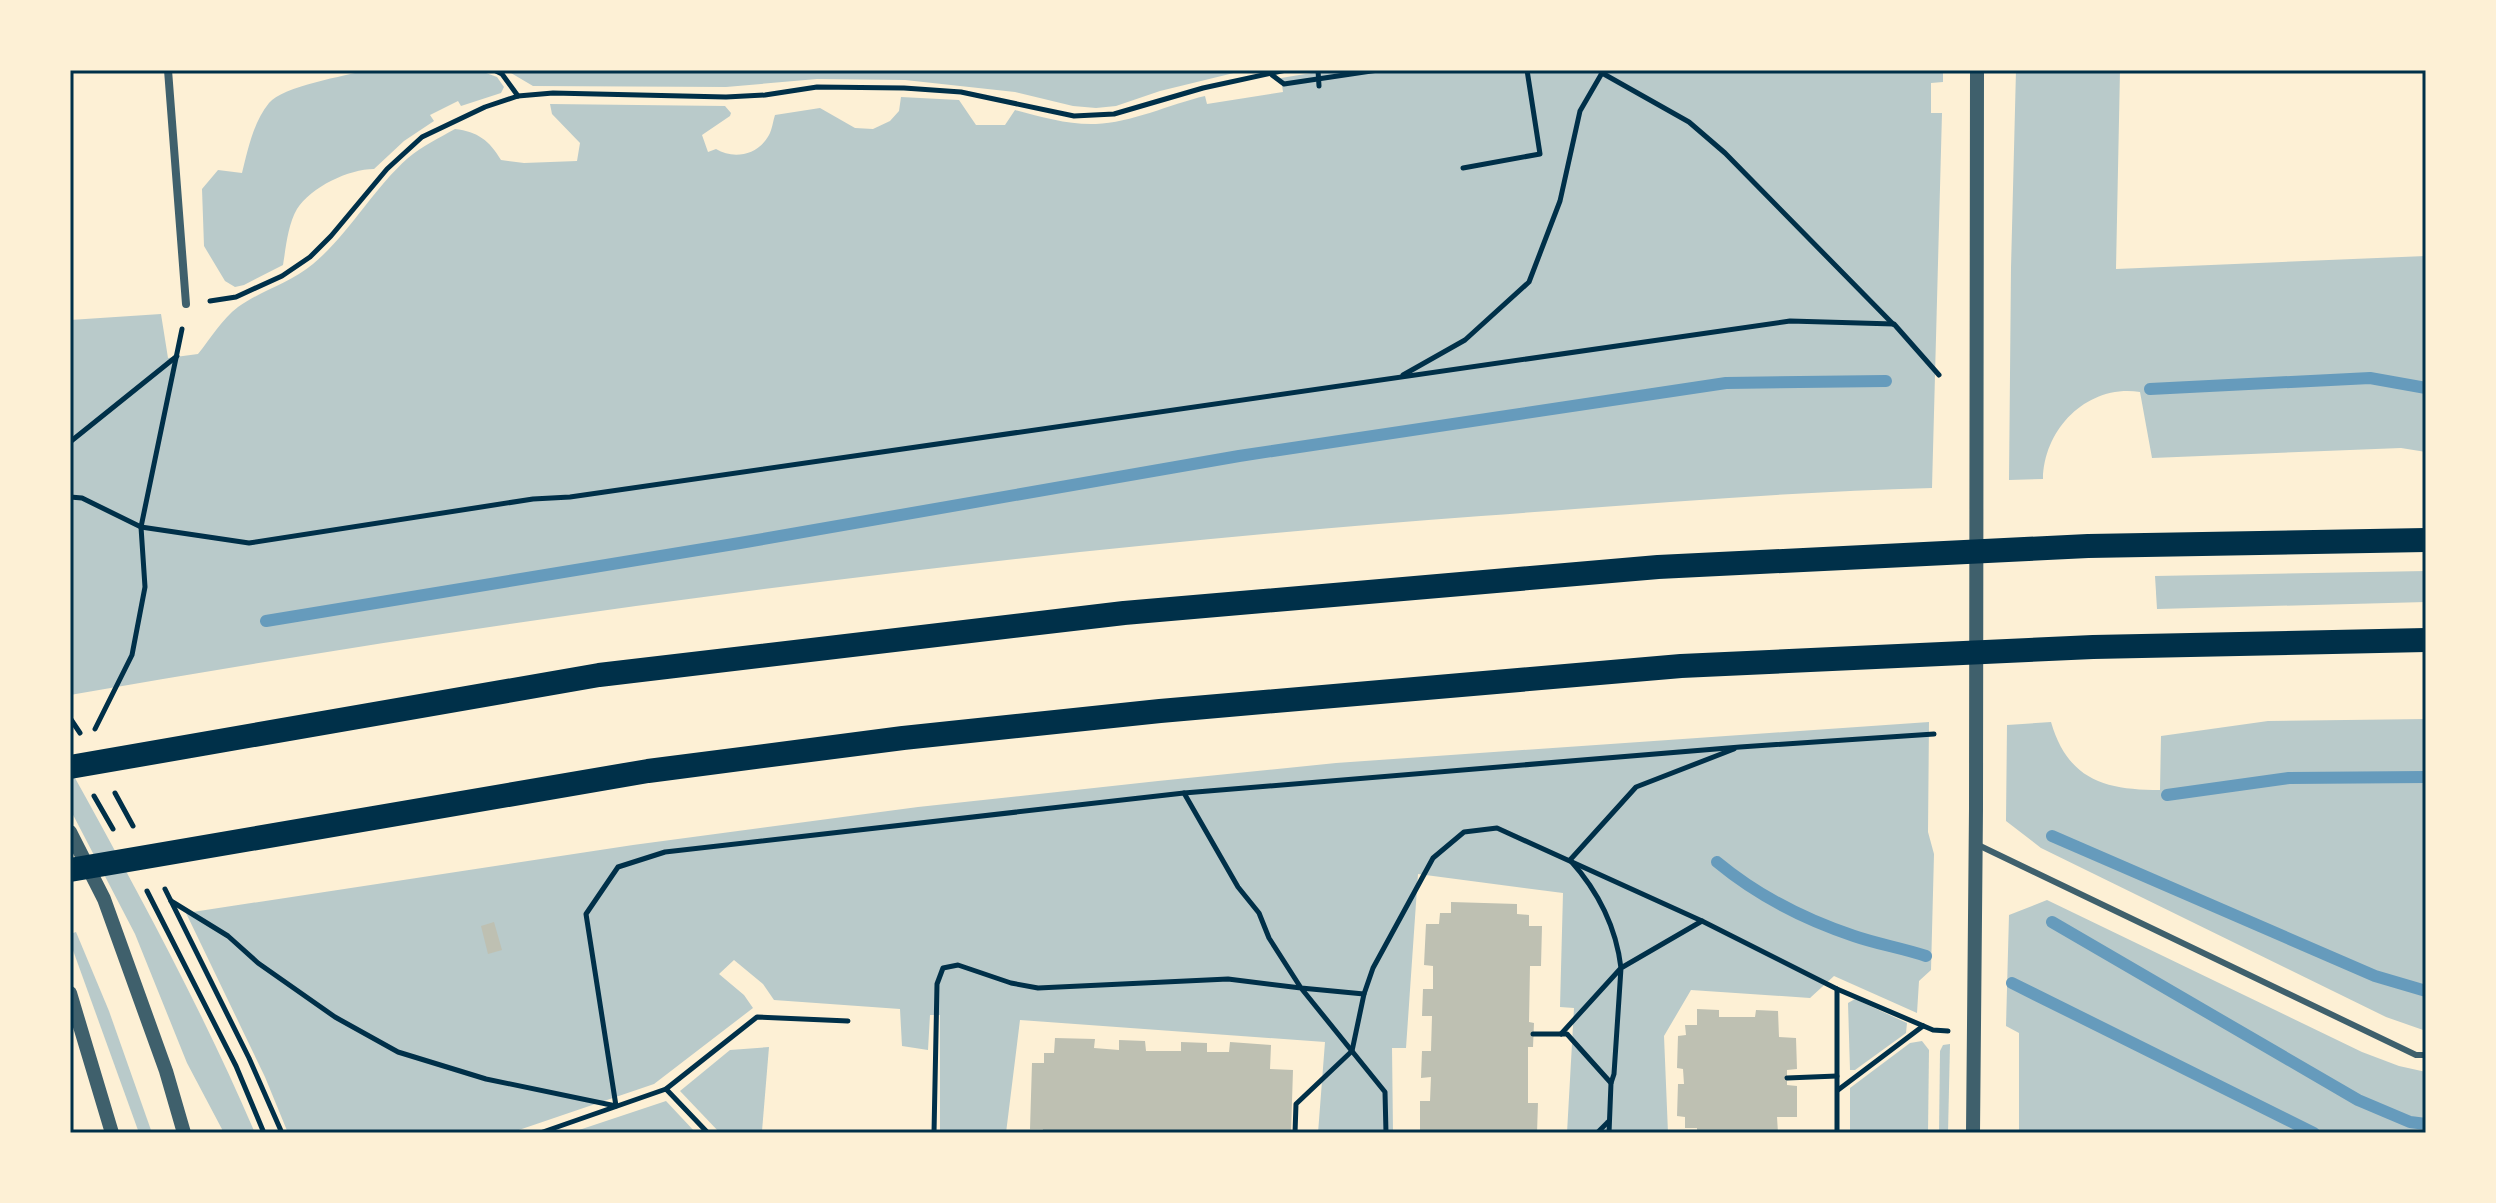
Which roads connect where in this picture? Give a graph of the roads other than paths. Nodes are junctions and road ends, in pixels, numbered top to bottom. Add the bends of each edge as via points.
1 (168, 70) edge
2 (1977, 70) edge
3 (186, 304) road end
4 (2426, 540) edge
5 (2426, 640) edge
6 (70, 767) edge
7 (70, 832) edge
8 (1976, 844) junction
9 (70, 870) edge
10 (70, 993) edge
11 (2426, 1055) edge
12 (112, 1133) edge
13 (184, 1133) edge
14 (1973, 1133) edge

1 - 3 street
2 - 8 street
4 - 6 highway via 2088,546 1658,567 1124,613 599,675
5 - 9 highway via 2093,647 1681,666 1160,711 648,771
7 - 13 street via 104,899
8 - 11 lane via 2416,1055
8 - 14 street
10 - 12 street

